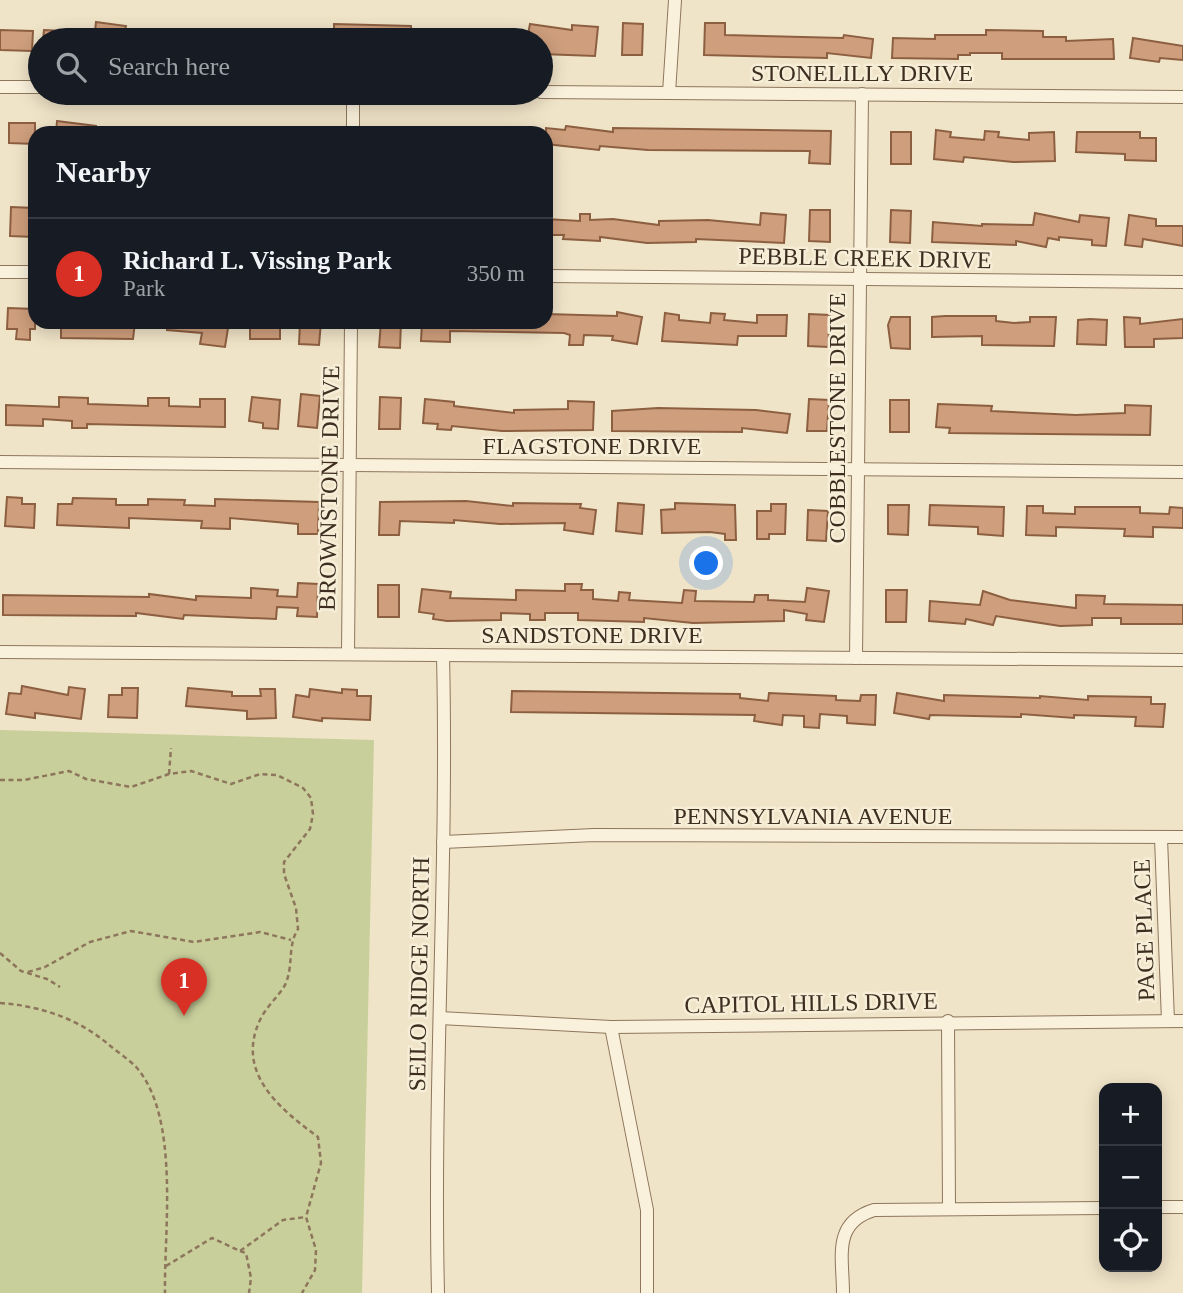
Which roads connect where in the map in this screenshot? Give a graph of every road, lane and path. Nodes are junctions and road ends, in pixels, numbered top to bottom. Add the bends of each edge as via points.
1 (675, 1) edge
2 (0, 87) edge
3 (28, 87) edge
4 (553, 92) edge
5 (669, 93) junction
6 (862, 94) junction
7 (1183, 97) edge
8 (354, 105) edge
9 (354, 126) edge
10 (0, 272) edge
11 (28, 272) edge
12 (553, 276) edge
13 (860, 279) junction
14 (1183, 282) edge
15 (351, 329) edge
16 (0, 462) edge
17 (350, 465) junction
18 (858, 469) junction
19 (1183, 472) edge
20 (0, 652) edge
21 (348, 654) junction
22 (443, 655) junction
23 (856, 658) junction
24 (1183, 660) edge
25 (171, 748) dead end
26 (169, 774) junction
27 (0, 780) edge
28 (1183, 837) edge
29 (1161, 838) junction
30 (443, 842) junction
31 (291, 940) junction
32 (0, 953) edge
33 (28, 972) junction
34 (60, 987) dead end
35 (0, 1003) edge
36 (440, 1018) junction
37 (948, 1021) junction
38 (1168, 1021) junction
39 (1183, 1021) edge
40 (611, 1027) junction
41 (1162, 1207) edge
42 (1183, 1207) edge
43 (1099, 1208) edge
44 (948, 1209) junction
45 (306, 1217) junction
46 (240, 1251) junction
47 (166, 1266) junction
48 (165, 1293) edge
49 (249, 1293) edge
50 (302, 1293) edge
51 (438, 1293) edge
52 (647, 1293) edge
53 (843, 1293) edge

1 - 5 street
2 - 3 street
4 - 5 street, STONELILLY DRIVE
5 - 6 street, STONELILLY DRIVE
6 - 7 street, STONELILLY DRIVE
6 - 13 street, COBBLESTONE DRIVE
8 - 9 street
10 - 11 street
12 - 13 street, PEBBLE CREEK DRIVE
13 - 14 street, PEBBLE CREEK DRIVE
13 - 18 street, COBBLESTONE DRIVE
15 - 17 street, BROWNSTONE DRIVE
16 - 17 street, FLAGSTONE DRIVE
17 - 18 street, FLAGSTONE DRIVE
17 - 21 street, BROWNSTONE DRIVE
18 - 19 street, FLAGSTONE DRIVE
18 - 23 street, COBBLESTONE DRIVE
20 - 21 street, SANDSTONE DRIVE
21 - 22 street, SANDSTONE DRIVE
22 - 23 street, SANDSTONE DRIVE
22 - 30 street, SEILO RIDGE NORTH
23 - 24 street, SANDSTONE DRIVE
25 - 26 path
26 - 27 path via 131,787 69,771
26 - 31 path via 191,771 231,784 260,774 277,775 303,788 311,798 310,829 284,862 298,929
28 - 29 street, PENNSYLVANIA AVENUE
29 - 30 street, PENNSYLVANIA AVENUE via 594,835
29 - 38 street, PAGE PLACE
30 - 36 street, SEILO RIDGE NORTH
31 - 33 path via 260,932 194,942 131,931 90,942
31 - 45 path via 289,975 259,1022 253,1059 260,1083 272,1099 318,1137 321,1163
32 - 33 path
33 - 34 path
35 - 47 path via 32,1005 88,1028 138,1069 162,1119
36 - 40 street, CAPITOL HILLS DRIVE
36 - 51 street, SEILO RIDGE NORTH via 435,1123
37 - 38 street, CAPITOL HILLS DRIVE
37 - 40 street, CAPITOL HILLS DRIVE
37 - 44 street
38 - 39 street, CAPITOL HILLS DRIVE
40 - 52 street via 647,1210
41 - 42 street
43 - 44 street
44 - 53 street via 874,1210 857,1215 843,1236
45 - 46 path via 283,1220
45 - 50 path via 316,1250 315,1270
46 - 47 path via 212,1238
46 - 49 path via 246,1253
47 - 48 path

